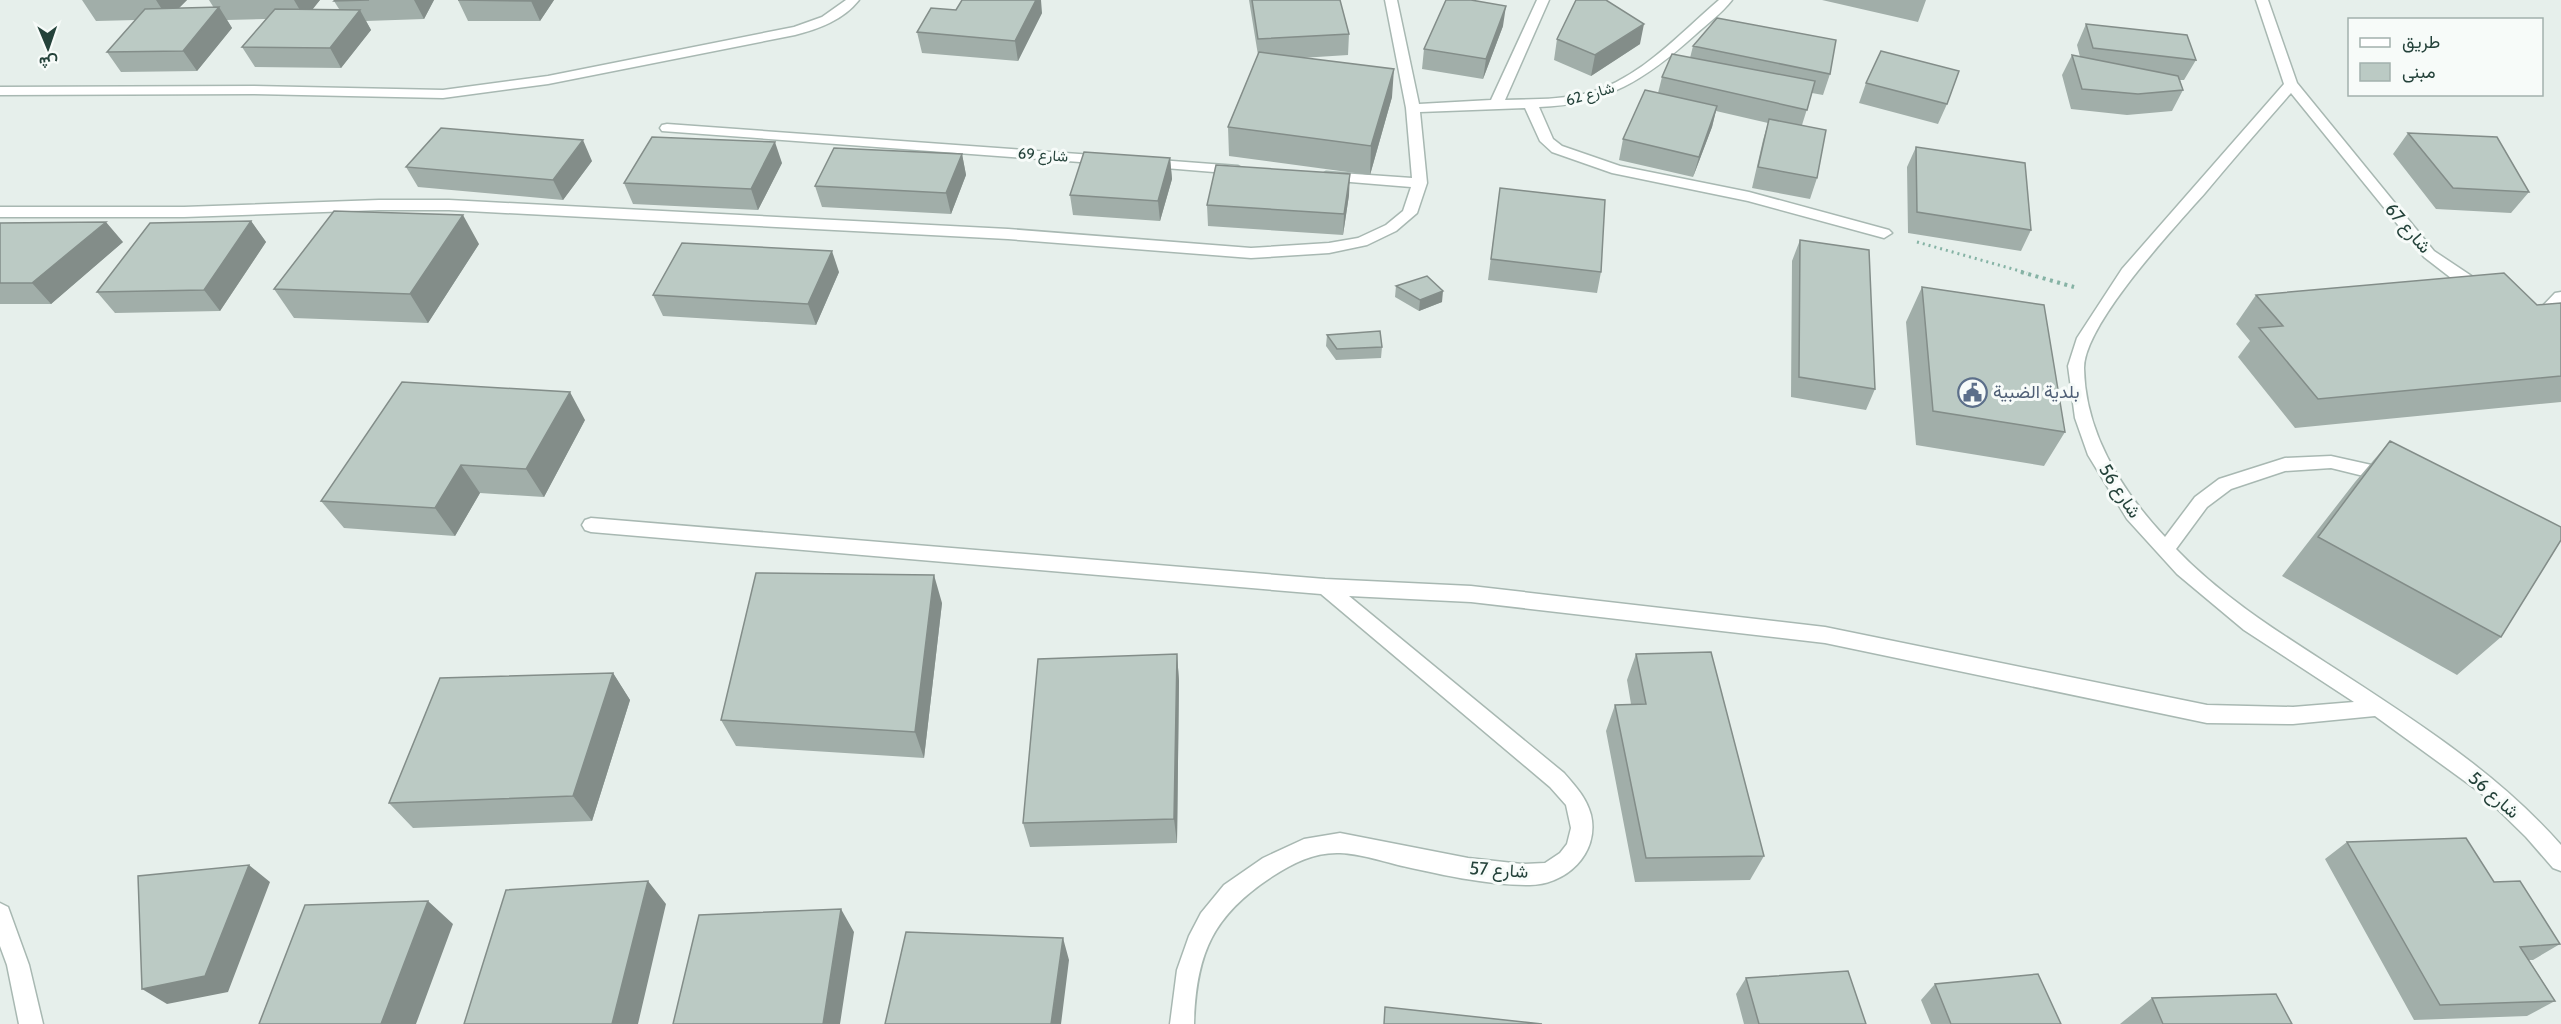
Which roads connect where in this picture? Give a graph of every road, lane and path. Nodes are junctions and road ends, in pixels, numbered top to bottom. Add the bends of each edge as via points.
1 (853, 0) edge
2 (1391, 0) edge
3 (1543, 0) edge
4 (1726, 0) edge
5 (2262, 0) edge
6 (2291, 84) junction
7 (0, 91) edge
8 (1496, 104) junction
9 (1531, 105) junction
10 (1413, 108) junction
11 (667, 128) dead end
12 (1252, 171) edge
13 (1312, 175) edge
14 (1419, 183) junction
15 (0, 212) edge
16 (1884, 233) joint
17 (2491, 292) edge
18 (2561, 297) edge
19 (2111, 298) junction
20 (2541, 318) edge
21 (2402, 478) edge
22 (591, 525) dead end
23 (2166, 549) junction
24 (1325, 587) junction
25 (2378, 707) junction
26 (2561, 861) edge
27 (0, 914) edge
28 (31, 1024) edge
29 (1182, 1024) edge

1 - 7 street via 837,15 795,31 548,80 443,94
2 - 10 street
3 - 8 street
4 - 9 street, شارع 62 via 1620,86 1585,97
5 - 6 street
6 - 17 street, شارع 67 via 2429,254 2460,277
6 - 19 street, شارع 56 via 2127,273
8 - 9 street, شارع 62
8 - 10 street, شارع 62
9 - 16 street via 1547,141 1557,149 1617,170 1749,197
10 - 14 street
11 - 12 street, شارع 69
13 - 14 street
14 - 15 street via 1410,213 1391,228 1362,242 1251,253 1008,234 449,205
16 - 19 path
18 - 20 street
19 - 23 street, شارع 56 via 2085,338 2076,366 2083,418 2097,455 2133,514
21 - 23 street via 2331,462 2285,465 2225,484 2201,502
22 - 24 street
23 - 25 street, شارع 56 via 2184,569 2251,624
24 - 25 street via 1471,594 1825,635 2207,714 2324,716
24 - 29 street, شارع 57 via 1562,786 1578,809 1577,850 1554,869 1532,875 1452,866 1357,845 1334,843 1289,853 1233,891 1212,914 1189,962 1182,994
25 - 26 street, شارع 56 via 2488,786
27 - 28 street via 18,965

